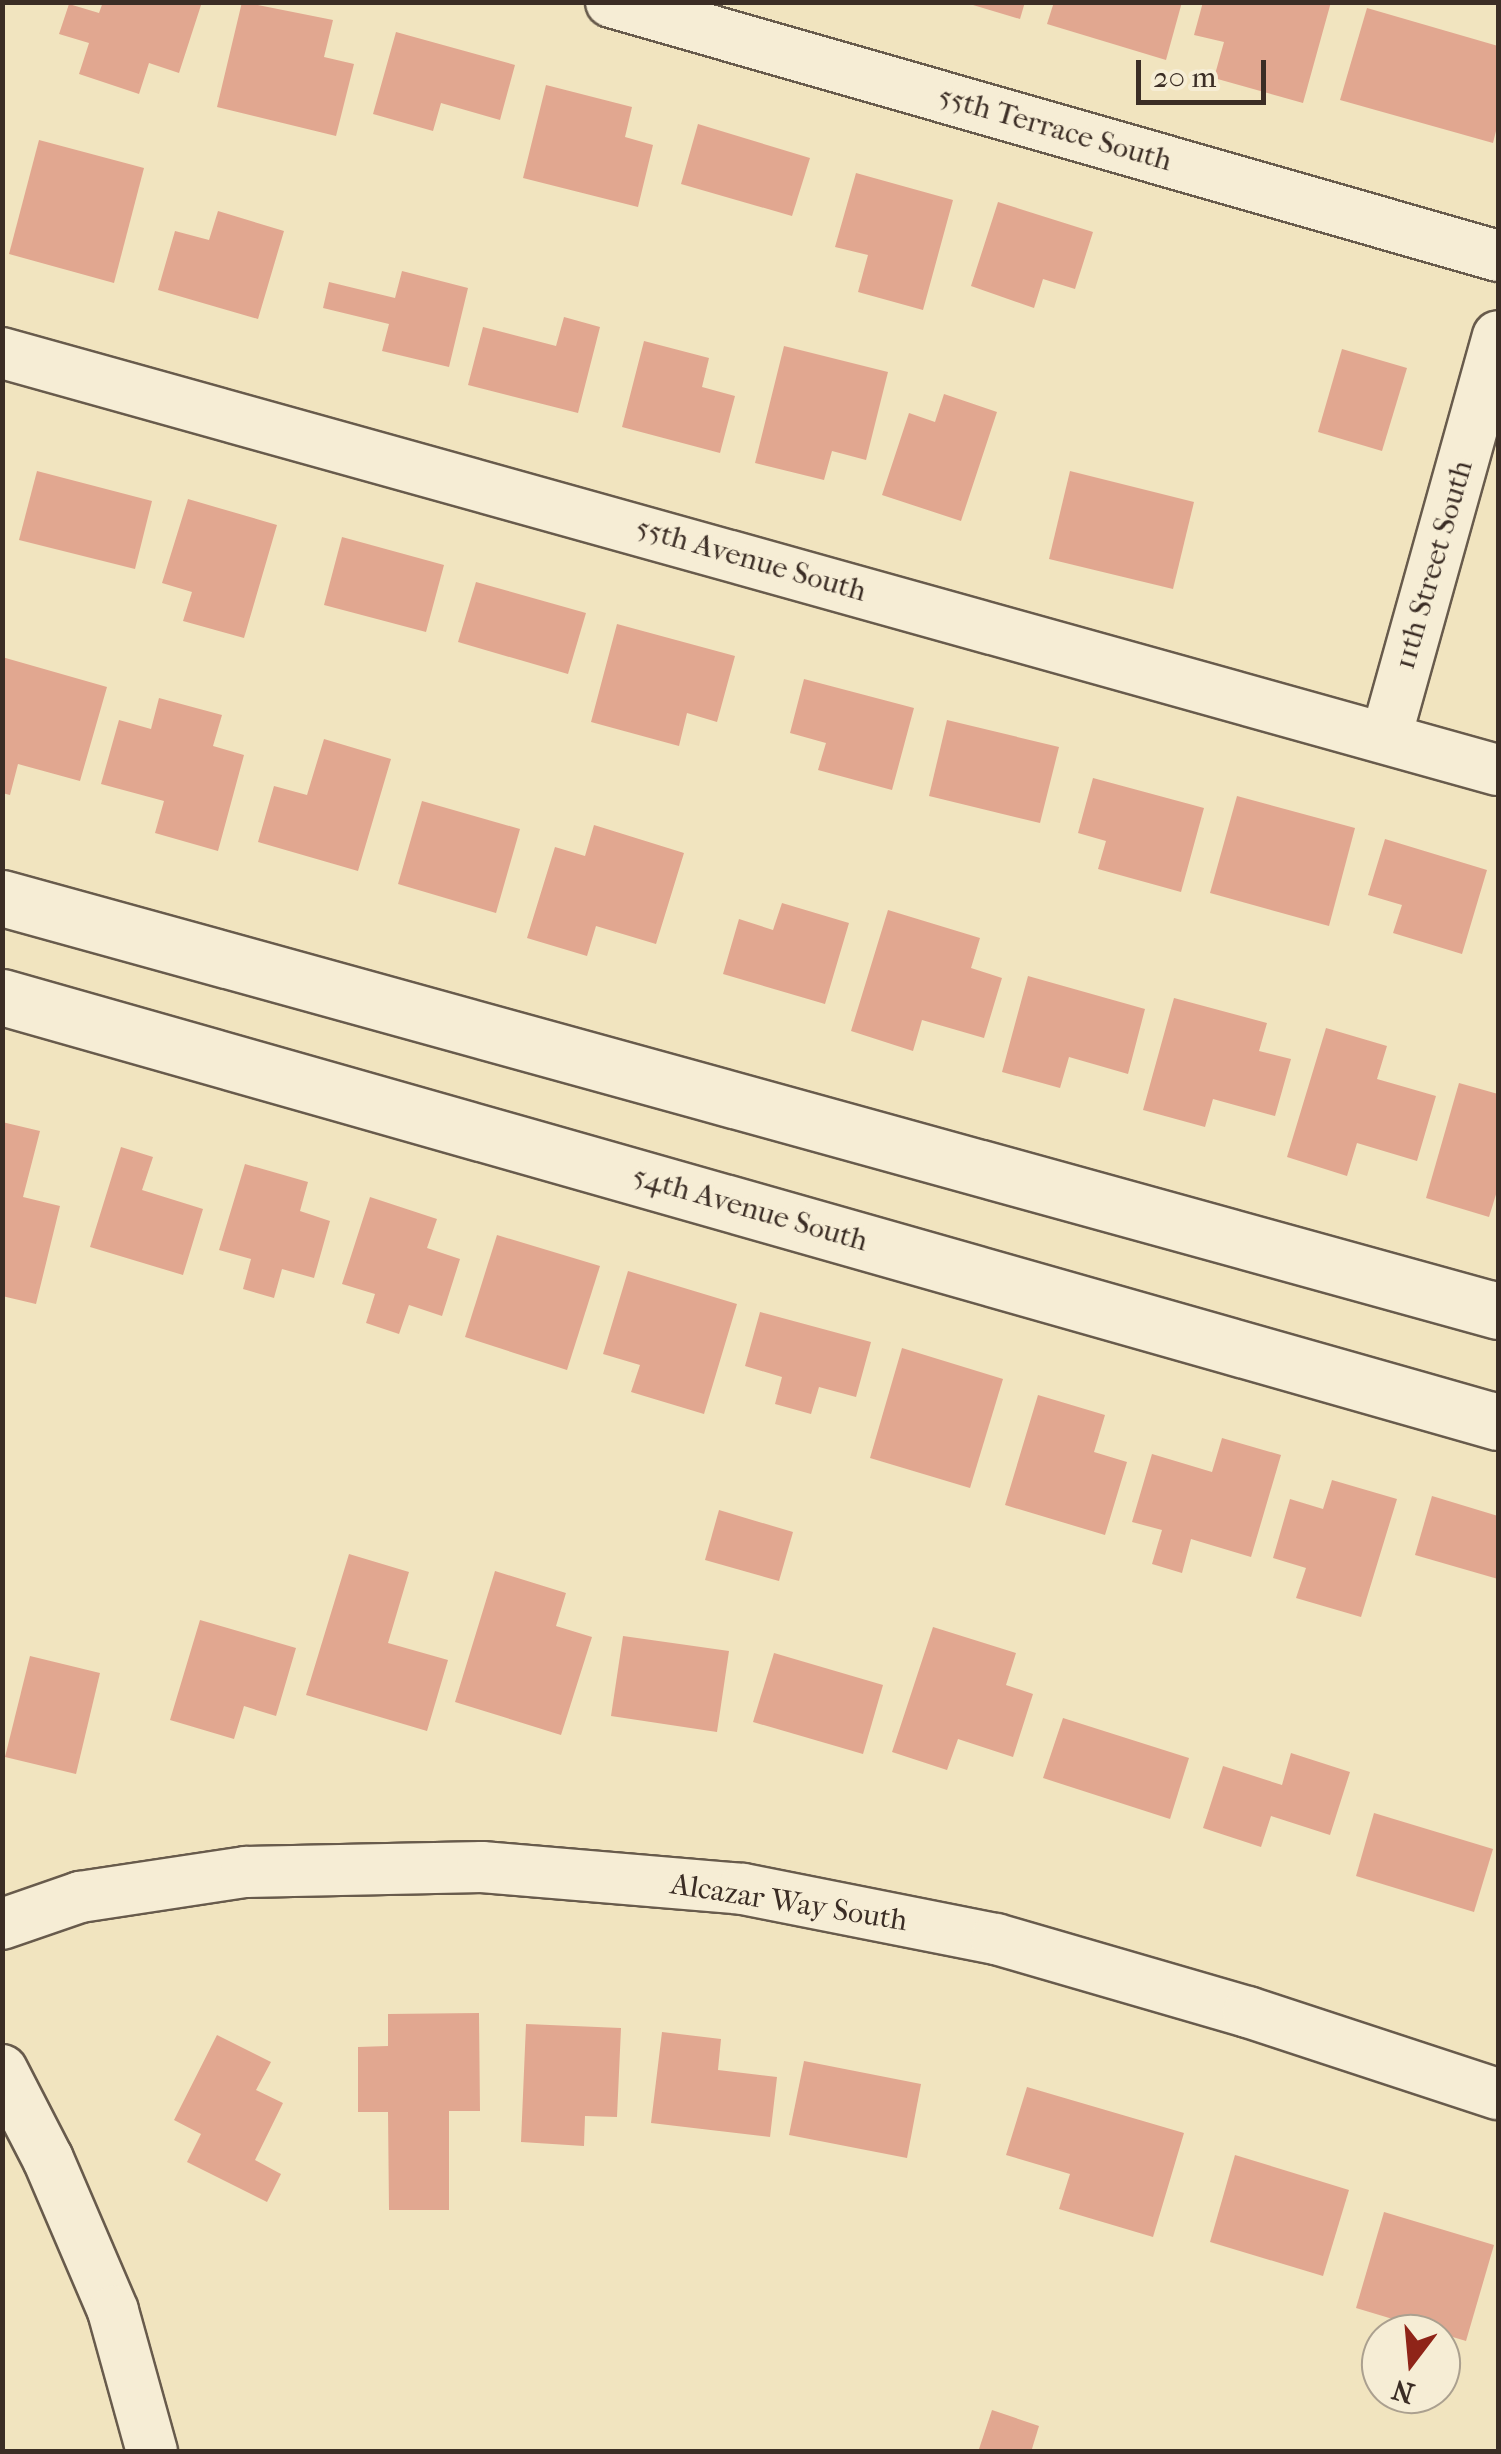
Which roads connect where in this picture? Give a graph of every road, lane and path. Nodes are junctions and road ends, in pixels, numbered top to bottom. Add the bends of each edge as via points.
1 (611, 2) edge
2 (1498, 256) edge
3 (1498, 336) edge
4 (2, 352) edge
5 (1386, 737) junction
6 (1498, 770) edge
7 (2, 898) edge
8 (2, 997) edge
9 (1498, 1311) edge
10 (1498, 1422) edge
11 (2, 1924) edge
12 (2, 2070) edge
13 (1498, 2094) edge
14 (152, 2452) edge

1 - 2 street, 55th Terrace South
3 - 5 street, 11th Street South
4 - 5 street, 55th Avenue South
5 - 6 street, 55th Avenue South
7 - 9 main road
8 - 10 main road, 54th Avenue South
11 - 13 street, Alcazar Way South via 80,1897 246,1872 482,1867 743,1890 996,1939
12 - 14 street via 113,2311

